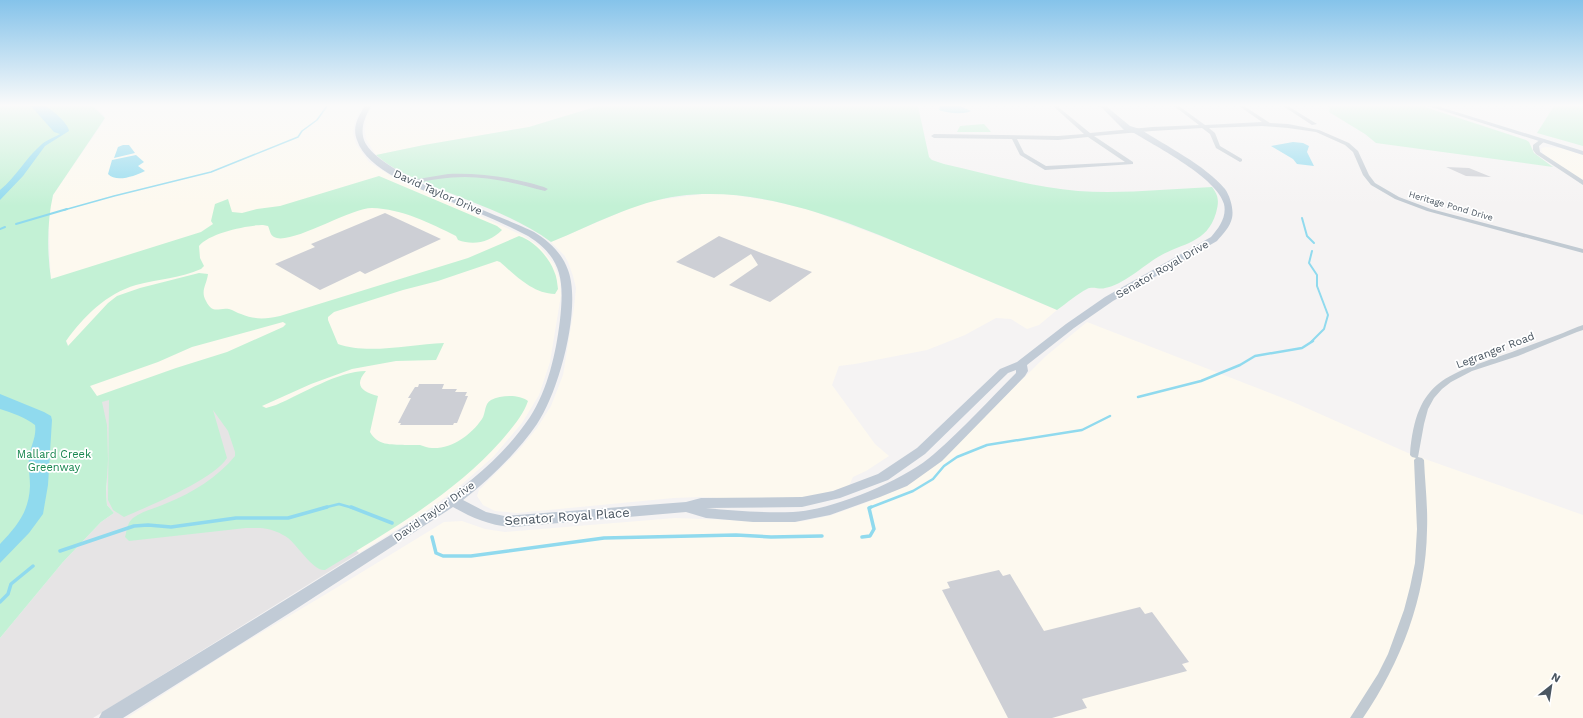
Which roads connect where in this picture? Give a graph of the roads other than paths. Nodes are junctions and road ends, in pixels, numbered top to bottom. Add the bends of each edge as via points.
1 (360, 140) edge
2 (1015, 140) edge
3 (1095, 140) edge
4 (1150, 140) edge
5 (1215, 140) edge
6 (1337, 140) edge
7 (1542, 140) joint
8 (1581, 151) edge
9 (1240, 160) dead end
10 (412, 182) junction
11 (1583, 183) edge
12 (544, 189) dead end
13 (1583, 251) edge
14 (1583, 327) edge
15 (1021, 364) junction
16 (892, 472) joint
17 (452, 500) junction
18 (686, 508) junction
19 (108, 718) edge
20 (1356, 718) edge

1 - 10 street, David Taylor Drive via 364,148 381,166
2 - 3 street via 1022,154 1046,168 1131,163
4 - 15 street, Senator Royal Drive via 1216,184 1228,205 1226,225 1209,242 1097,307
5 - 9 street via 1218,147
6 - 13 street, Heritage Pond Drive via 1355,151 1371,181 1385,192 1404,201 1428,210
7 - 8 street
7 - 11 street via 1536,145 1538,153
10 - 12 street via 447,175 470,174 499,177
10 - 17 street, David Taylor Drive via 532,235 552,251 562,265 567,280 568,294 561,344 547,397 532,422 509,450
14 - 20 street, Legranger Road via 1473,369 1444,384 1431,396 1423,414 1417,439 1422,539 1418,578 1395,650 1373,695
15 - 16 street, Senator Royal Drive via 1004,371 930,444
15 - 18 street, Senator Royal Place via 1021,374 943,453 917,474 891,488 830,510 795,516 753,517 706,513
16 - 18 street, Senator Royal Place via 857,488 813,500 784,503 701,503
17 - 18 street, Senator Royal Place via 482,517 506,522
17 - 19 street, David Taylor Drive via 314,590

